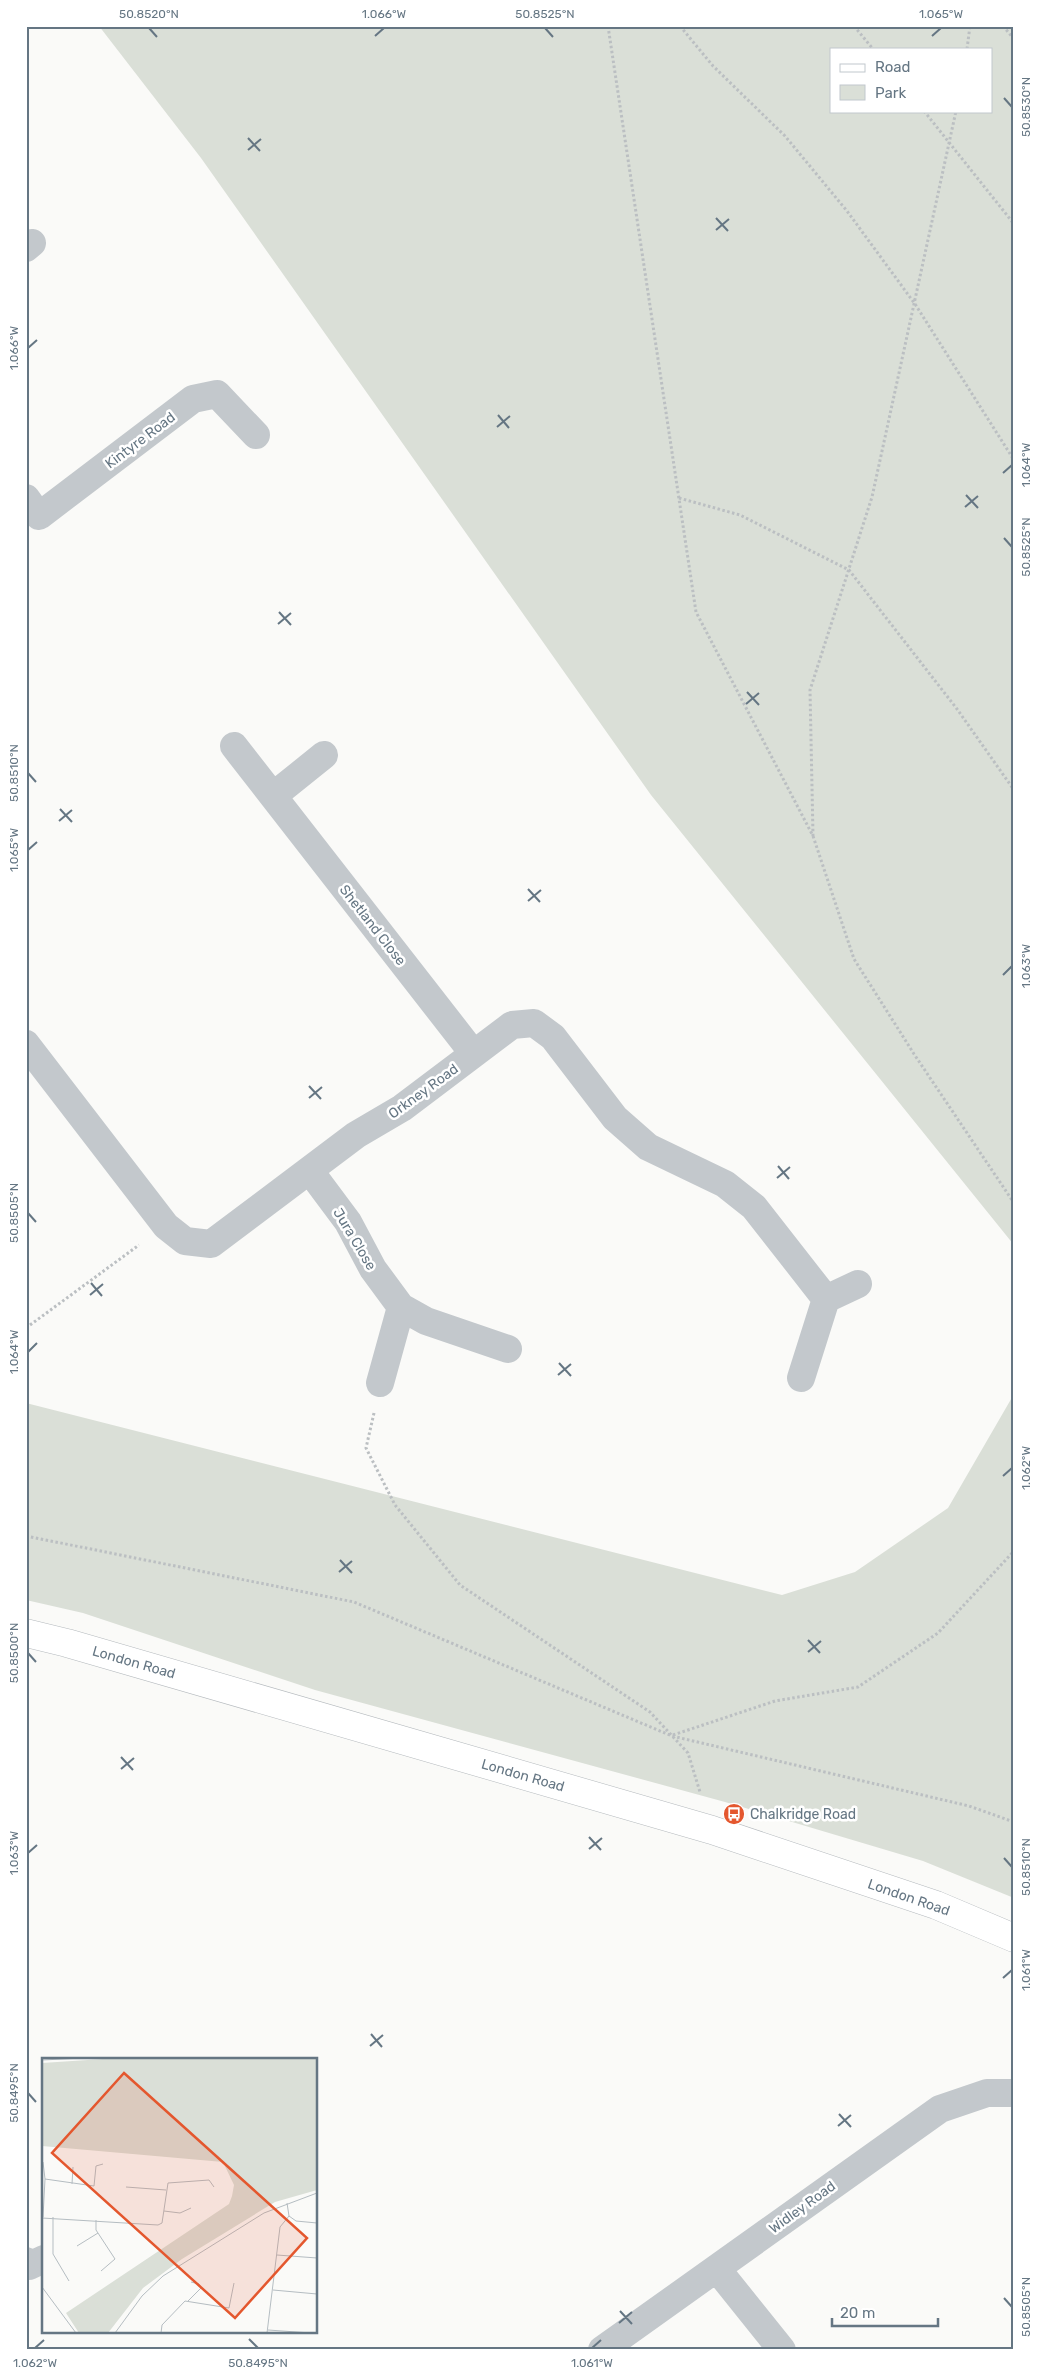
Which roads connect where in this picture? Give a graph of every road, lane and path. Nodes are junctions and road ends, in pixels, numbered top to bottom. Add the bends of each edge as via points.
1 (608, 26) edge
2 (680, 26) edge
3 (854, 26) edge
4 (970, 26) edge
5 (1003, 26) edge
6 (1014, 39) edge
7 (872, 48) edge
8 (967, 48) edge
9 (925, 112) edge
10 (956, 112) edge
11 (951, 143) junction
12 (1014, 224) edge
13 (915, 304) junction
14 (256, 435) dead end
15 (1014, 460) edge
16 (26, 498) edge
17 (679, 498) junction
18 (848, 570) junction
19 (234, 746) dead end
20 (324, 755) dead end
21 (1014, 790) edge
22 (273, 796) junction
23 (813, 836) junction
24 (26, 1044) edge
25 (474, 1053) junction
26 (310, 1171) junction
27 (1014, 1203) edge
28 (166, 1226) junction
29 (858, 1284) dead end
30 (826, 1299) junction
31 (401, 1307) junction
32 (26, 1328) edge
33 (508, 1349) dead end
34 (801, 1378) dead end
35 (380, 1383) joint
36 (26, 1536) edge
37 (1014, 1551) edge
38 (26, 1633) edge
39 (672, 1736) junction
40 (1014, 1822) edge
41 (712, 1830) junction
42 (1014, 1938) edge
43 (1014, 2093) edge
44 (42, 2260) edge
45 (26, 2261) edge
46 (717, 2269) junction
47 (602, 2350) edge
48 (782, 2350) edge

1 - 17 path
2 - 13 path via 713,66 785,136 847,211
3 - 7 path
4 - 8 path
5 - 6 path
9 - 11 path
10 - 11 path
11 - 12 path
11 - 13 path
13 - 15 path
13 - 18 path via 872,497
14 - 16 street, Kintyre Road via 217,394 193,399 39,516
17 - 18 path via 740,515
17 - 23 path via 696,612
18 - 21 path via 957,710
18 - 23 path via 810,690
19 - 22 street, Shetland Close
20 - 22 street
22 - 25 street, Shetland Close
23 - 27 path via 854,959
24 - 28 street, Orkney Road
25 - 26 street, Orkney Road via 402,1108 356,1136
25 - 30 street, Orkney Road via 512,1025 534,1023 553,1037 615,1118 648,1147 725,1184 754,1207
26 - 28 street, Orkney Road via 211,1244 185,1241
26 - 31 street, Jura Close via 348,1222 372,1269
28 - 32 path
29 - 30 street
30 - 34 street
31 - 33 street, Jura Close via 426,1321
31 - 35 street
35 - 39 path via 366,1448 395,1505 460,1585 650,1712
36 - 39 path via 354,1602
37 - 39 path via 938,1633 858,1687 775,1701
38 - 41 main road, London Road
39 - 40 path via 969,1806
39 - 41 path via 688,1753
41 - 42 main road, London Road via 936,1905
43 - 46 street, Widley Road via 987,2093 940,2109
44 - 45 street via 29,2266
46 - 47 street, Widley Road
46 - 48 street

